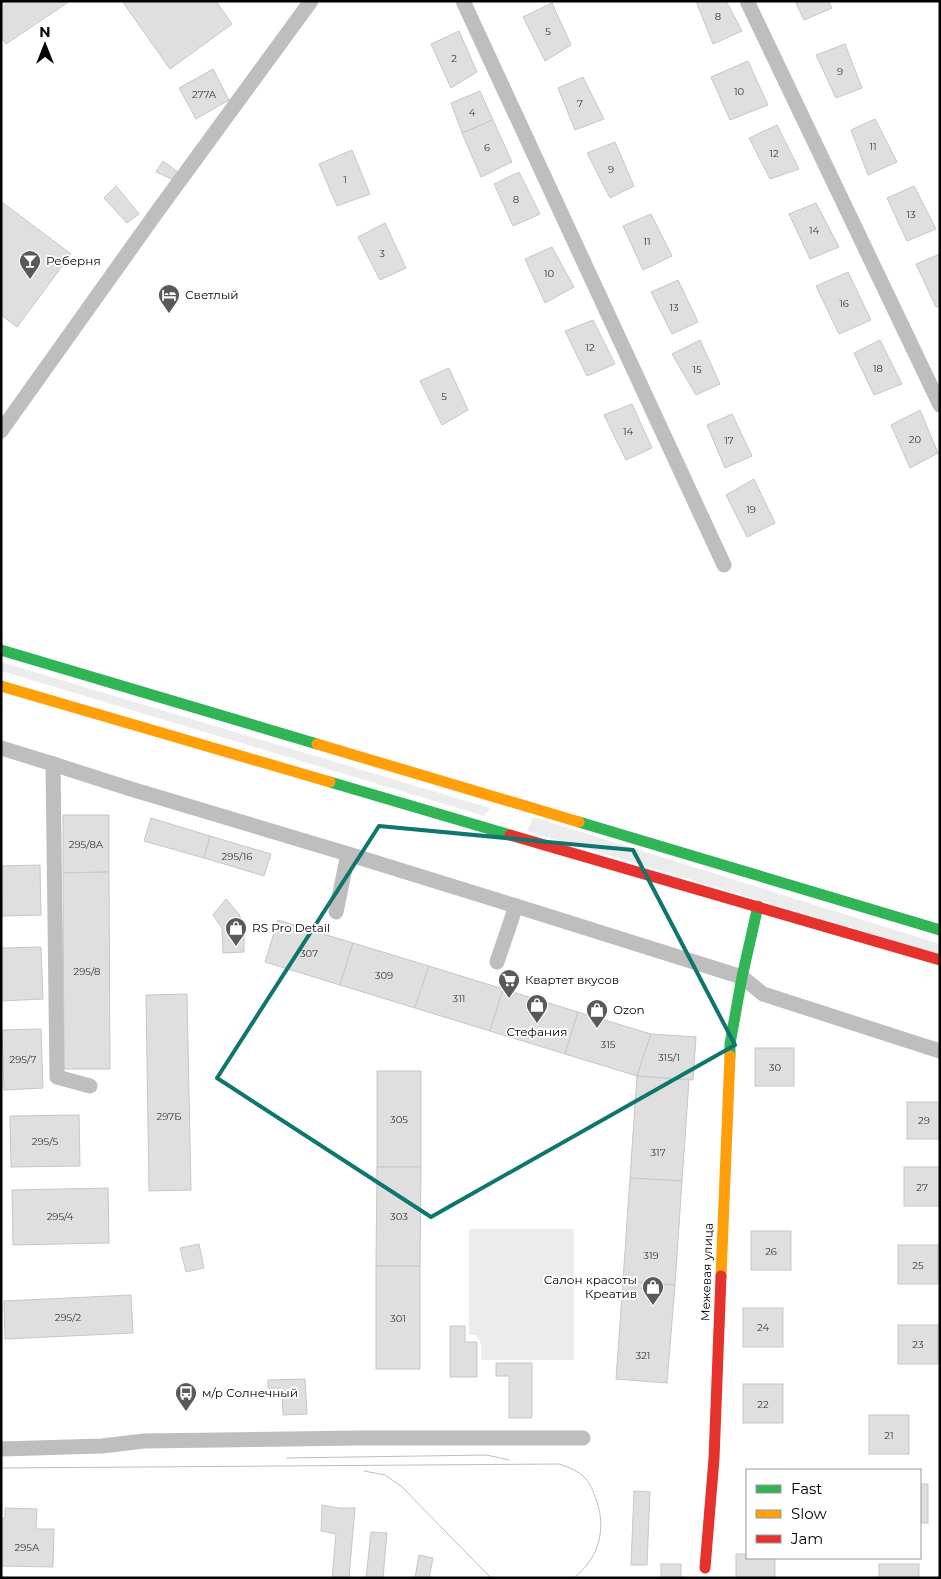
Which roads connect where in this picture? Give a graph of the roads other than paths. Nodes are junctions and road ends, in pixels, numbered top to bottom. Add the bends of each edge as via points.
1 (311, 1) edge
2 (463, 1) edge
3 (747, 1) edge
4 (940, 405) edge
5 (1, 431) edge
6 (724, 565) dead end
7 (1, 650) edge
8 (1, 686) edge
9 (1, 748) edge
10 (53, 764) junction
11 (348, 854) junction
12 (516, 906) junction
13 (758, 906) junction
14 (336, 912) dead end
15 (940, 930) edge
16 (940, 960) edge
17 (498, 962) dead end
18 (742, 977) junction
19 (940, 1050) edge
20 (90, 1086) dead end
21 (583, 1438) dead end
22 (1, 1449) edge
23 (705, 1568) dead end

1 - 5 street
2 - 6 street
3 - 4 street
7 - 15 main road via 505,804
8 - 13 main road via 499,827
9 - 10 street
10 - 11 street
10 - 20 street via 57,1077
11 - 12 street
11 - 14 street
12 - 17 street
12 - 18 street
13 - 16 main road
13 - 18 main road, Межевая улица
18 - 19 street via 763,994
18 - 23 main road, Межевая улица via 730,1044 714,1459
21 - 22 street via 144,1441 102,1446

